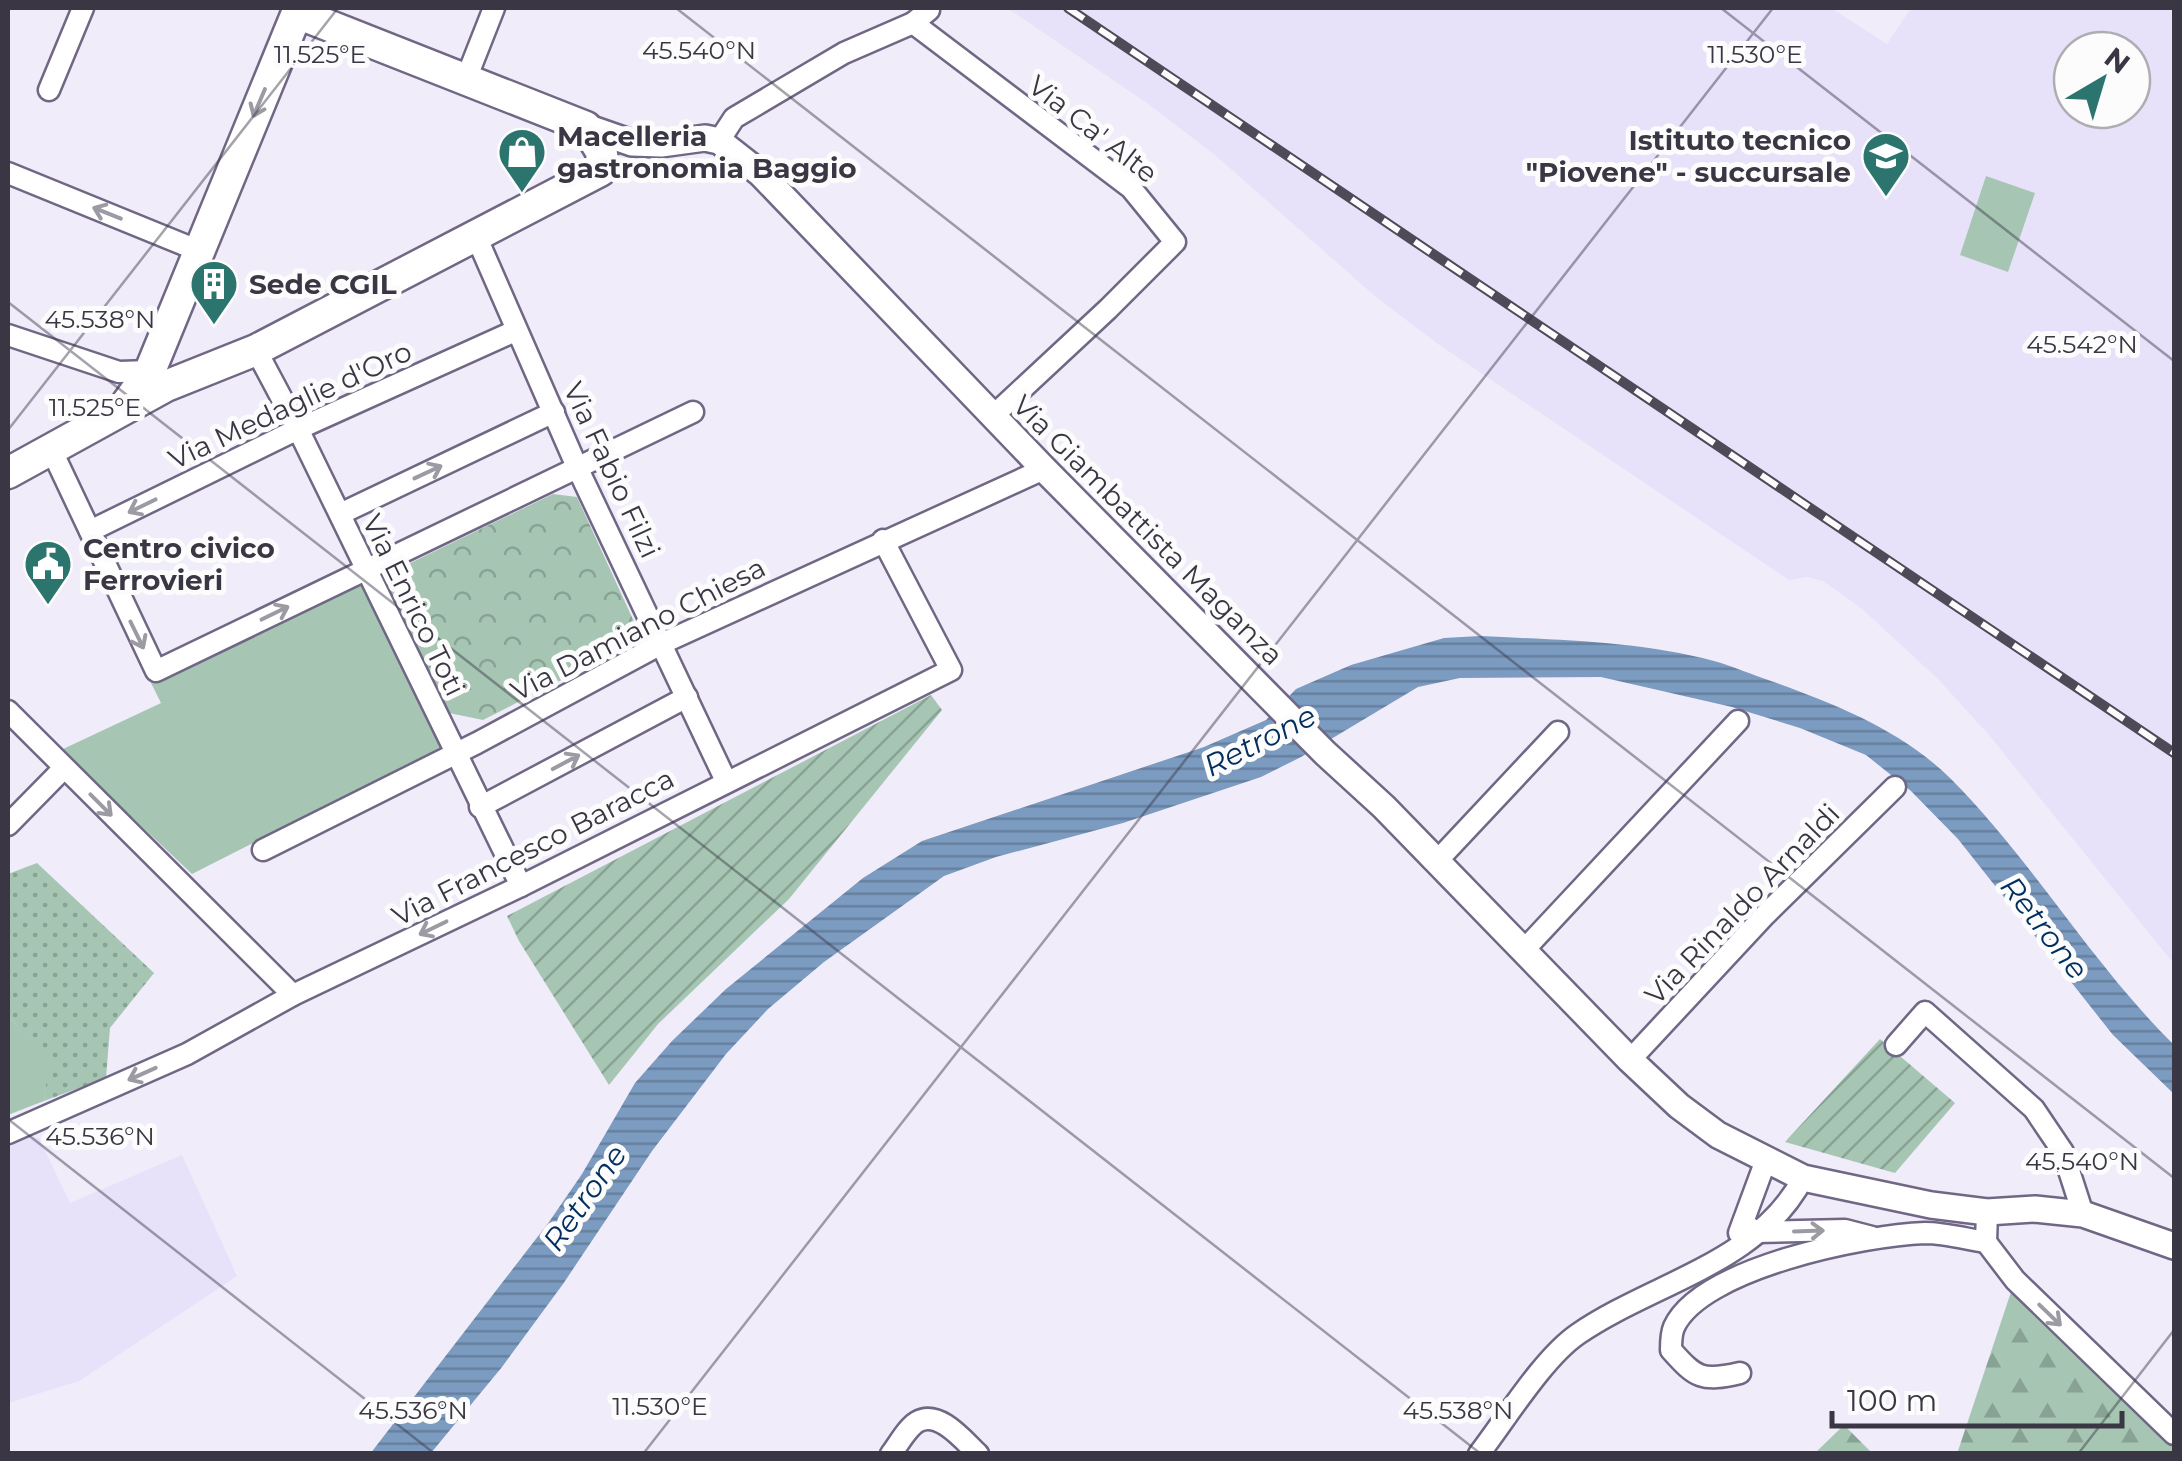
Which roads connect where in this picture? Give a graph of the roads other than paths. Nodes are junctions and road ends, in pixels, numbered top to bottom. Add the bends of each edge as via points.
1 (84, 8) edge
2 (494, 8) edge
3 (293, 9) edge
4 (466, 79) junction
5 (49, 90) dead end
6 (586, 127) junction
7 (719, 141) junction
8 (661, 144) junction
9 (600, 171) junction
10 (8, 172) edge
11 (476, 236) junction
12 (197, 250) junction
13 (516, 331) junction
14 (8, 335) edge
15 (256, 350) junction
16 (158, 379) junction
17 (554, 412) junction
18 (694, 412) dead end
19 (993, 416) junction
20 (298, 429) junction
21 (52, 451) junction
22 (577, 467) junction
23 (1044, 469) junction
24 (8, 472) edge
25 (340, 514) junction
26 (90, 532) junction
27 (883, 540) junction
28 (366, 569) junction
29 (663, 643) junction
30 (687, 697) junction
31 (8, 711) edge
32 (1738, 721) dead end
33 (1558, 732) dead end
34 (455, 754) junction
35 (64, 768) junction
36 (726, 780) junction
37 (1895, 787) dead end
38 (480, 807) junction
39 (8, 825) edge
40 (263, 850) dead end
41 (1436, 861) junction
42 (520, 886) junction
43 (1524, 950) junction
44 (294, 995) junction
45 (1896, 1045) dead end
46 (1630, 1060) junction
47 (8, 1133) edge
48 (1766, 1160) junction
49 (1803, 1178) junction
50 (1988, 1212) junction
51 (2082, 1214) junction
52 (1750, 1228) junction
53 (1876, 1238) junction
54 (1986, 1242) junction
55 (2174, 1246) edge
56 (1740, 1373) dead end
57 (2174, 1434) edge
58 (891, 1454) edge
59 (978, 1454) edge
60 (1480, 1454) edge

1 - 5 street
2 - 4 street
3 - 4 main road
3 -> 12 main road
4 - 6 main road
6 - 8 street via 632,143
6 - 9 main road via 602,153
7 - 8 street
7 - 19 street, Via Giambattista Maganza via 762,174
7 - 19 street, Via Ca' Alte via 734,118 921,17 1131,188 1174,242
8 - 9 street
9 - 11 main road
12 -> 10 street
11 - 13 street, Via Fabio Filzi
11 - 15 main road
12 - 16 main road
13 - 17 street, Via Fabio Filzi
13 - 20 street, Via Medaglie d'Oro
14 - 16 street
15 - 16 main road
15 - 20 street, Via Enrico Toti
16 - 21 main road via 123,410
17 - 22 street, Via Fabio Filzi
25 -> 17 street
18 - 22 street
19 - 23 street, Via Giambattista Maganza
20 - 25 street, Via Enrico Toti
20 -> 26 street, Via Medaglie d'Oro
21 - 24 main road
21 - 26 street
22 - 28 street
22 - 29 street, Via Fabio Filzi
23 - 27 street, Via Damiano Chiesa
23 - 41 street, Via Giambattista Maganza
25 - 28 street, Via Enrico Toti
26 -> 28 street via 156,671
27 - 29 street, Via Damiano Chiesa
27 - 36 street, Via Francesco Baracca via 950,670
28 - 34 street, Via Enrico Toti
29 - 30 street, Via Fabio Filzi
29 - 34 street, Via Damiano Chiesa
30 - 36 street, Via Fabio Filzi
38 -> 30 street
31 - 35 street
32 - 43 street
33 - 41 street
34 - 38 street, Via Enrico Toti
34 - 40 street, Via Damiano Chiesa
35 - 39 street
35 -> 44 street
36 - 42 street, Via Francesco Baracca
37 - 46 street, Via Rinaldo Arnaldi
38 - 42 street, Via Enrico Toti
41 - 43 street, Via Giambattista Maganza
42 -> 44 street, Via Francesco Baracca
43 - 46 street, Via Giambattista Maganza
44 -> 47 street, Via Francesco Baracca via 187,1054
45 - 51 street via 1925,1012 2034,1109 2064,1152
46 - 48 street, Via Giambattista Maganza via 1718,1135
48 - 49 street, Via Giambattista Maganza
48 - 52 street
49 - 50 street, Via Giambattista Maganza
49 - 52 street via 1777,1217
50 - 51 street, Via Giambattista Maganza
50 - 54 street
51 - 55 street, Via Giambattista Maganza
52 -> 53 street via 1845,1230
52 - 60 street via 1730,1254 1576,1335
53 - 54 street via 1929,1233
53 - 56 street via 1773,1261 1685,1311 1672,1330 1670,1350 1692,1373 1711,1380
54 -> 57 street via 2014,1280
58 - 59 street via 917,1422 931,1419

